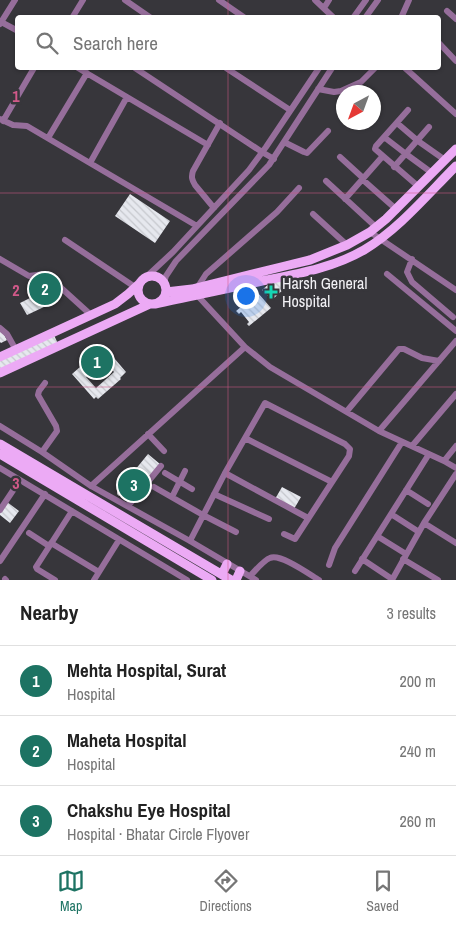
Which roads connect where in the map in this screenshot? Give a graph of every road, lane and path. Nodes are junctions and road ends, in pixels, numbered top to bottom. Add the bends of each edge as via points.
1 (15, 0) edge
2 (83, 0) edge
3 (125, 0) edge
4 (219, 0) edge
5 (315, 0) edge
6 (329, 0) edge
7 (366, 0) edge
8 (378, 0) edge
9 (410, 0) edge
10 (324, 8) junction
11 (447, 11) dead end
12 (74, 15) edge
13 (147, 15) edge
14 (240, 15) edge
15 (331, 15) edge
16 (355, 15) edge
17 (367, 15) edge
18 (402, 15) edge
19 (456, 19) edge
20 (1, 23) edge
21 (15, 30) edge
22 (441, 45) edge
23 (456, 61) edge
24 (33, 70) edge
25 (82, 70) edge
26 (138, 70) edge
27 (229, 70) edge
28 (317, 70) edge
29 (331, 70) edge
30 (373, 70) edge
31 (407, 70) edge
32 (87, 73) junction
33 (318, 89) junction
34 (128, 97) junction
35 (290, 110) junction
36 (408, 110) dead end
37 (456, 114) edge
38 (1, 120) edge
39 (220, 123) junction
40 (397, 123) junction
41 (429, 127) dead end
42 (328, 131) dead end
43 (384, 136) junction
44 (48, 138) junction
45 (418, 140) junction
46 (284, 142) junction
47 (208, 145) junction
48 (456, 150) edge
49 (262, 152) junction
50 (406, 154) junction
51 (340, 157) dead end
52 (382, 157) junction
53 (274, 158) junction
54 (445, 160) junction
55 (90, 163) junction
56 (456, 166) edge
57 (394, 167) junction
58 (432, 174) junction
59 (363, 179) junction
60 (326, 181) dead end
61 (419, 187) junction
62 (299, 188) dead end
63 (345, 199) junction
64 (214, 208) junction
65 (397, 210) junction
66 (313, 214) dead end
67 (197, 226) junction
68 (373, 230) junction
69 (380, 239) junction
70 (65, 240) dead end
71 (347, 245) junction
72 (0, 259) edge
73 (412, 259) junction
74 (387, 274) dead end
75 (140, 283) junction
76 (165, 287) junction
77 (456, 290) edge
78 (195, 291) junction
79 (152, 304) junction
80 (91, 315) junction
81 (453, 317) dead end
82 (0, 328) edge
83 (456, 330) edge
84 (456, 341) edge
85 (245, 347) junction
86 (16, 350) junction
87 (0, 358) edge
88 (439, 360) junction
89 (0, 373) edge
90 (46, 383) dead end
91 (456, 394) edge
92 (347, 411) junction
93 (0, 426) edge
94 (379, 431) junction
95 (148, 434) junction
96 (245, 438) junction
97 (402, 442) junction
98 (0, 444) edge
99 (412, 446) junction
100 (456, 446) edge
101 (164, 451) dead end
102 (42, 452) junction
103 (0, 454) edge
104 (429, 454) junction
105 (444, 461) junction
106 (161, 466) dead end
107 (0, 468) edge
108 (456, 468) edge
109 (184, 471) dead end
110 (164, 473) dead end
111 (225, 473) junction
112 (456, 474) edge
113 (20, 480) junction
114 (179, 482) junction
115 (332, 482) junction
116 (91, 486) junction
117 (154, 487) dead end
118 (192, 489) dead end
119 (406, 490) junction
120 (45, 494) junction
121 (214, 494) junction
122 (172, 497) junction
123 (89, 502) junction
124 (428, 504) dead end
125 (128, 506) junction
126 (0, 510) edge
127 (72, 511) junction
128 (391, 514) junction
129 (203, 515) junction
130 (308, 518) junction
131 (269, 519) dead end
132 (424, 523) junction
133 (236, 532) dead end
134 (419, 532) junction
135 (29, 533) dead end
136 (284, 534) dead end
137 (377, 536) junction
138 (119, 540) junction
139 (190, 541) junction
140 (456, 543) edge
141 (49, 544) junction
142 (405, 556) junction
143 (362, 559) junction
144 (0, 561) edge
145 (227, 564) junction
146 (329, 565) dead end
147 (240, 571) junction
148 (355, 571) dead end
149 (99, 572) junction
150 (222, 574) junction
151 (250, 576) junction
152 (55, 580) edge
153 (94, 580) edge
154 (187, 580) edge
155 (212, 580) edge
156 (231, 580) edge
157 (236, 580) edge
158 (256, 580) edge
159 (319, 580) edge
160 (392, 580) edge
161 (438, 580) edge

1 - 20 street
2 - 12 street
3 - 13 street
4 - 14 street
5 - 10 street
6 - 10 street
7 - 16 street
8 - 17 street
9 - 18 street
10 - 15 street
11 - 19 street
20 - 21 street
22 - 23 street
24 - 38 street
25 - 32 street
26 - 39 street
27 - 35 street
28 - 35 street
29 - 33 street
30 - 33 street via 361,82 341,91
31 - 37 street
32 - 34 street
32 - 44 street
33 - 46 street
34 - 47 street
34 - 55 street
35 - 49 street
36 - 40 street
38 - 44 street via 28,126
39 - 47 street
39 - 49 street
40 - 43 street
40 - 45 street
41 - 45 street
42 - 46 street via 307,153
43 - 50 street
43 - 52 street via 375,148
44 - 55 street
45 - 50 street
45 - 54 street
46 - 53 street
47 - 64 street via 193,171 192,181
48 - 54 main road
49 - 53 street
49 - 64 street
50 - 57 street
50 - 58 street
51 - 59 street
52 - 57 street
52 - 59 street
53 - 76 street via 176,262 166,276
54 - 58 main road
55 - 67 street
56 - 69 main road
57 - 61 street
58 - 61 main road
59 - 63 street
59 - 65 street
60 - 63 street
61 - 65 main road
62 - 78 street via 277,212 206,274
63 - 68 street
64 - 67 street
65 - 68 main road
66 - 71 street
67 - 75 street
68 - 69 street
68 - 71 main road
69 - 73 street
69 - 78 main road via 356,254 314,270
70 - 75 street
71 - 78 main road via 302,262
72 - 80 street via 29,276 46,275
73 - 77 street
73 - 81 street via 407,272 412,282
74 - 83 street
75 - 76 main road via 152,276
75 - 79 main road via 138,292 142,300
75 - 80 main road via 115,304
76 - 78 main road
76 - 79 main road via 162,299
78 - 79 main road
78 - 85 street
79 - 89 main road
80 - 86 main road
82 - 86 street
84 - 88 street
85 - 92 street via 270,367
85 - 95 street
86 - 87 main road
88 - 92 street via 422,358 399,349
88 - 94 street
90 - 102 street via 38,395 57,429
91 - 99 street
92 - 94 street
93 - 102 street
94 - 97 street
95 - 101 street
95 - 116 street
96 - 111 street
96 - 115 street
96 - 115 street via 265,403 273,407 350,449
97 - 99 street
97 - 146 street via 335,548
98 - 123 main road
99 - 104 street
100 - 105 street
102 - 116 street
103 - 123 main road
104 - 105 street
104 - 119 street
105 - 108 street
106 - 125 street
107 - 113 street
109 - 114 street
110 - 114 street
111 - 121 street
111 - 130 street
112 - 132 street
113 - 120 street
113 - 126 street
114 - 118 street
114 - 122 street
115 - 130 street
116 - 125 street
117 - 122 street
119 - 124 street
119 - 128 street
120 - 127 street
120 - 144 street
121 - 129 street
121 - 131 street
122 - 129 street
123 - 150 main road
123 - 155 main road
125 - 139 street
127 - 138 street
127 - 141 street
128 - 134 street
128 - 137 street
129 - 133 street
129 - 139 street
130 - 136 street via 295,539
132 - 134 street
132 - 140 street
134 - 142 street
135 - 141 street
137 - 142 street
137 - 143 street
138 - 149 street
138 - 154 street
139 - 145 street
141 - 149 street
141 - 152 street via 36,567
142 - 160 street
142 - 161 street
143 - 148 street
143 - 160 street
145 - 147 street
145 - 150 main road
147 - 151 street
147 - 157 main road
149 - 153 street
150 - 156 main road
151 - 158 street
151 - 159 street via 267,559 275,557

